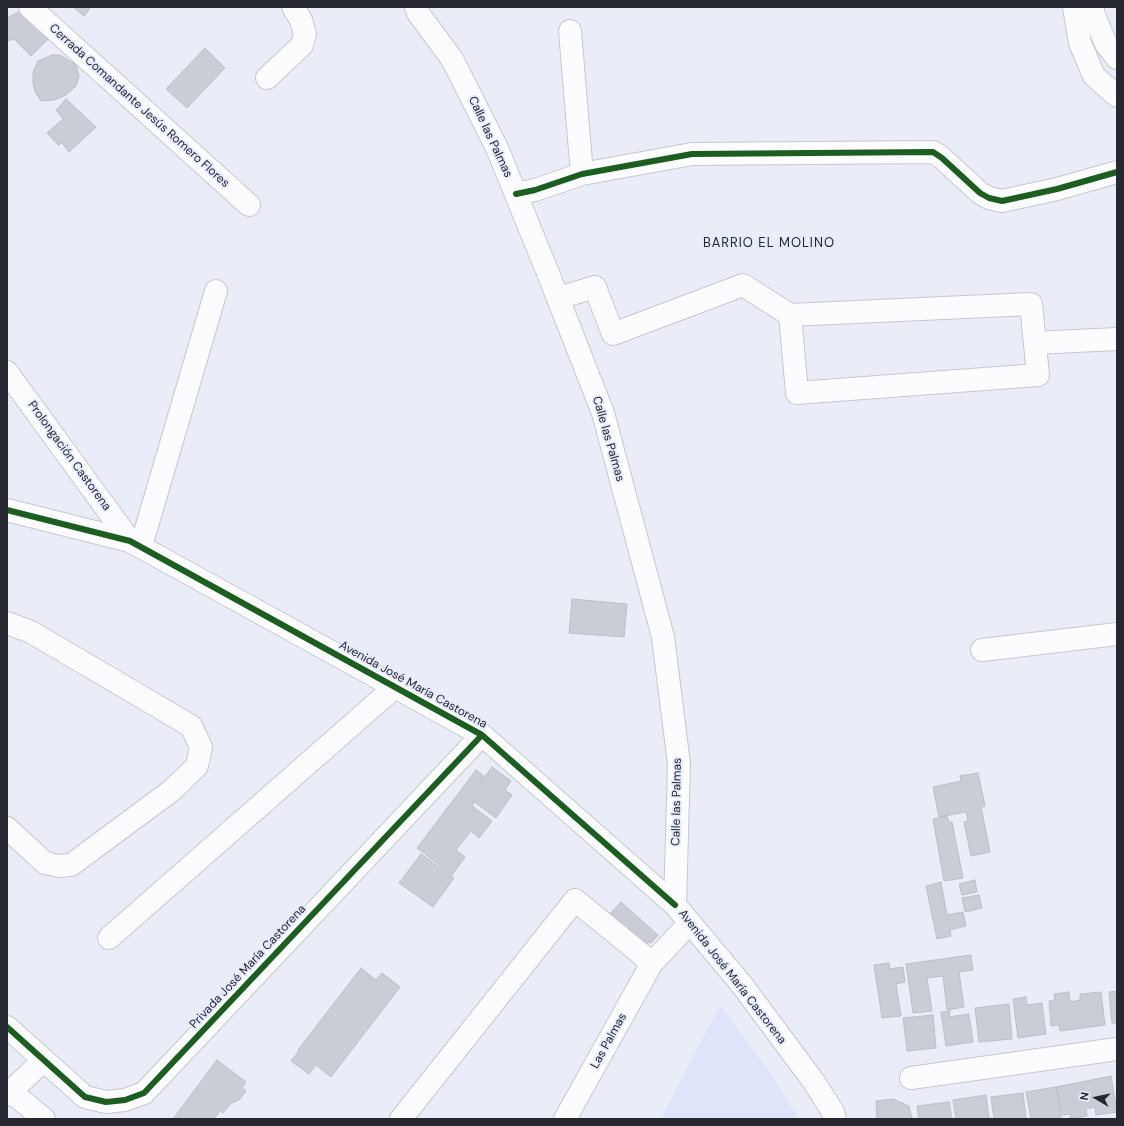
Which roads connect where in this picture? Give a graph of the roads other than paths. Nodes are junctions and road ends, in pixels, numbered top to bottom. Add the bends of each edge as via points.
1 (30, 7) edge
2 (293, 7) edge
3 (416, 7) edge
4 (1074, 7) edge
5 (1092, 7) edge
6 (570, 31) dead end
7 (1117, 58) edge
8 (267, 78) dead end
9 (1117, 96) edge
10 (1117, 172) edge
11 (582, 174) junction
12 (516, 194) junction
13 (249, 205) dead end
14 (216, 291) dead end
15 (558, 298) junction
16 (790, 315) junction
17 (1117, 339) edge
18 (1035, 343) junction
19 (7, 372) edge
20 (7, 510) edge
21 (136, 544) junction
22 (7, 623) edge
23 (1117, 634) edge
24 (982, 650) dead end
25 (395, 687) junction
26 (482, 735) junction
27 (7, 828) edge
28 (675, 905) junction
29 (690, 923) junction
30 (109, 938) dead end
31 (652, 963) junction
32 (7, 1027) edge
33 (1117, 1049) edge
34 (44, 1060) junction
35 (911, 1078) dead end
36 (9, 1093) edge
37 (44, 1119) edge
38 (401, 1119) edge
39 (565, 1119) edge
40 (835, 1119) edge

1 - 13 street, Cerrada Comandante Jesús Romero Flores
2 - 8 street via 301,20 305,34 302,45
3 - 12 street, Calle las Palmas via 452,59 497,148
4 - 9 street via 1080,43 1094,76
5 - 7 street via 1106,44
6 - 11 street
10 - 11 street via 1002,201 980,193 934,152 692,154
11 - 12 street
12 - 15 street, Calle las Palmas
14 - 21 street
15 - 16 street via 595,287 613,334 743,285
15 - 28 street, Calle las Palmas via 603,413 663,637 679,764
16 - 18 street via 1031,304
16 - 18 street via 797,393 1038,374
17 - 18 street
19 - 21 street, Prolongación Castorena
20 - 21 street
21 - 25 street, Avenida José María Castorena
22 - 27 street via 31,632 191,726 201,747 196,766 171,791 71,865 45,863
23 - 24 street
25 - 26 street, Avenida José María Castorena
25 - 30 street
26 - 28 street, Avenida José María Castorena
26 - 34 street, Privada José María Castorena via 144,1093 125,1100 106,1102 85,1097
28 - 29 street, Avenida José María Castorena
29 - 31 street, Las Palmas
29 - 40 street, Avenida José María Castorena via 742,986 814,1082
31 - 38 street via 575,900
31 - 39 street, Las Palmas
32 - 34 street, Privada José María Castorena
33 - 35 street
34 - 36 street
36 - 37 street

